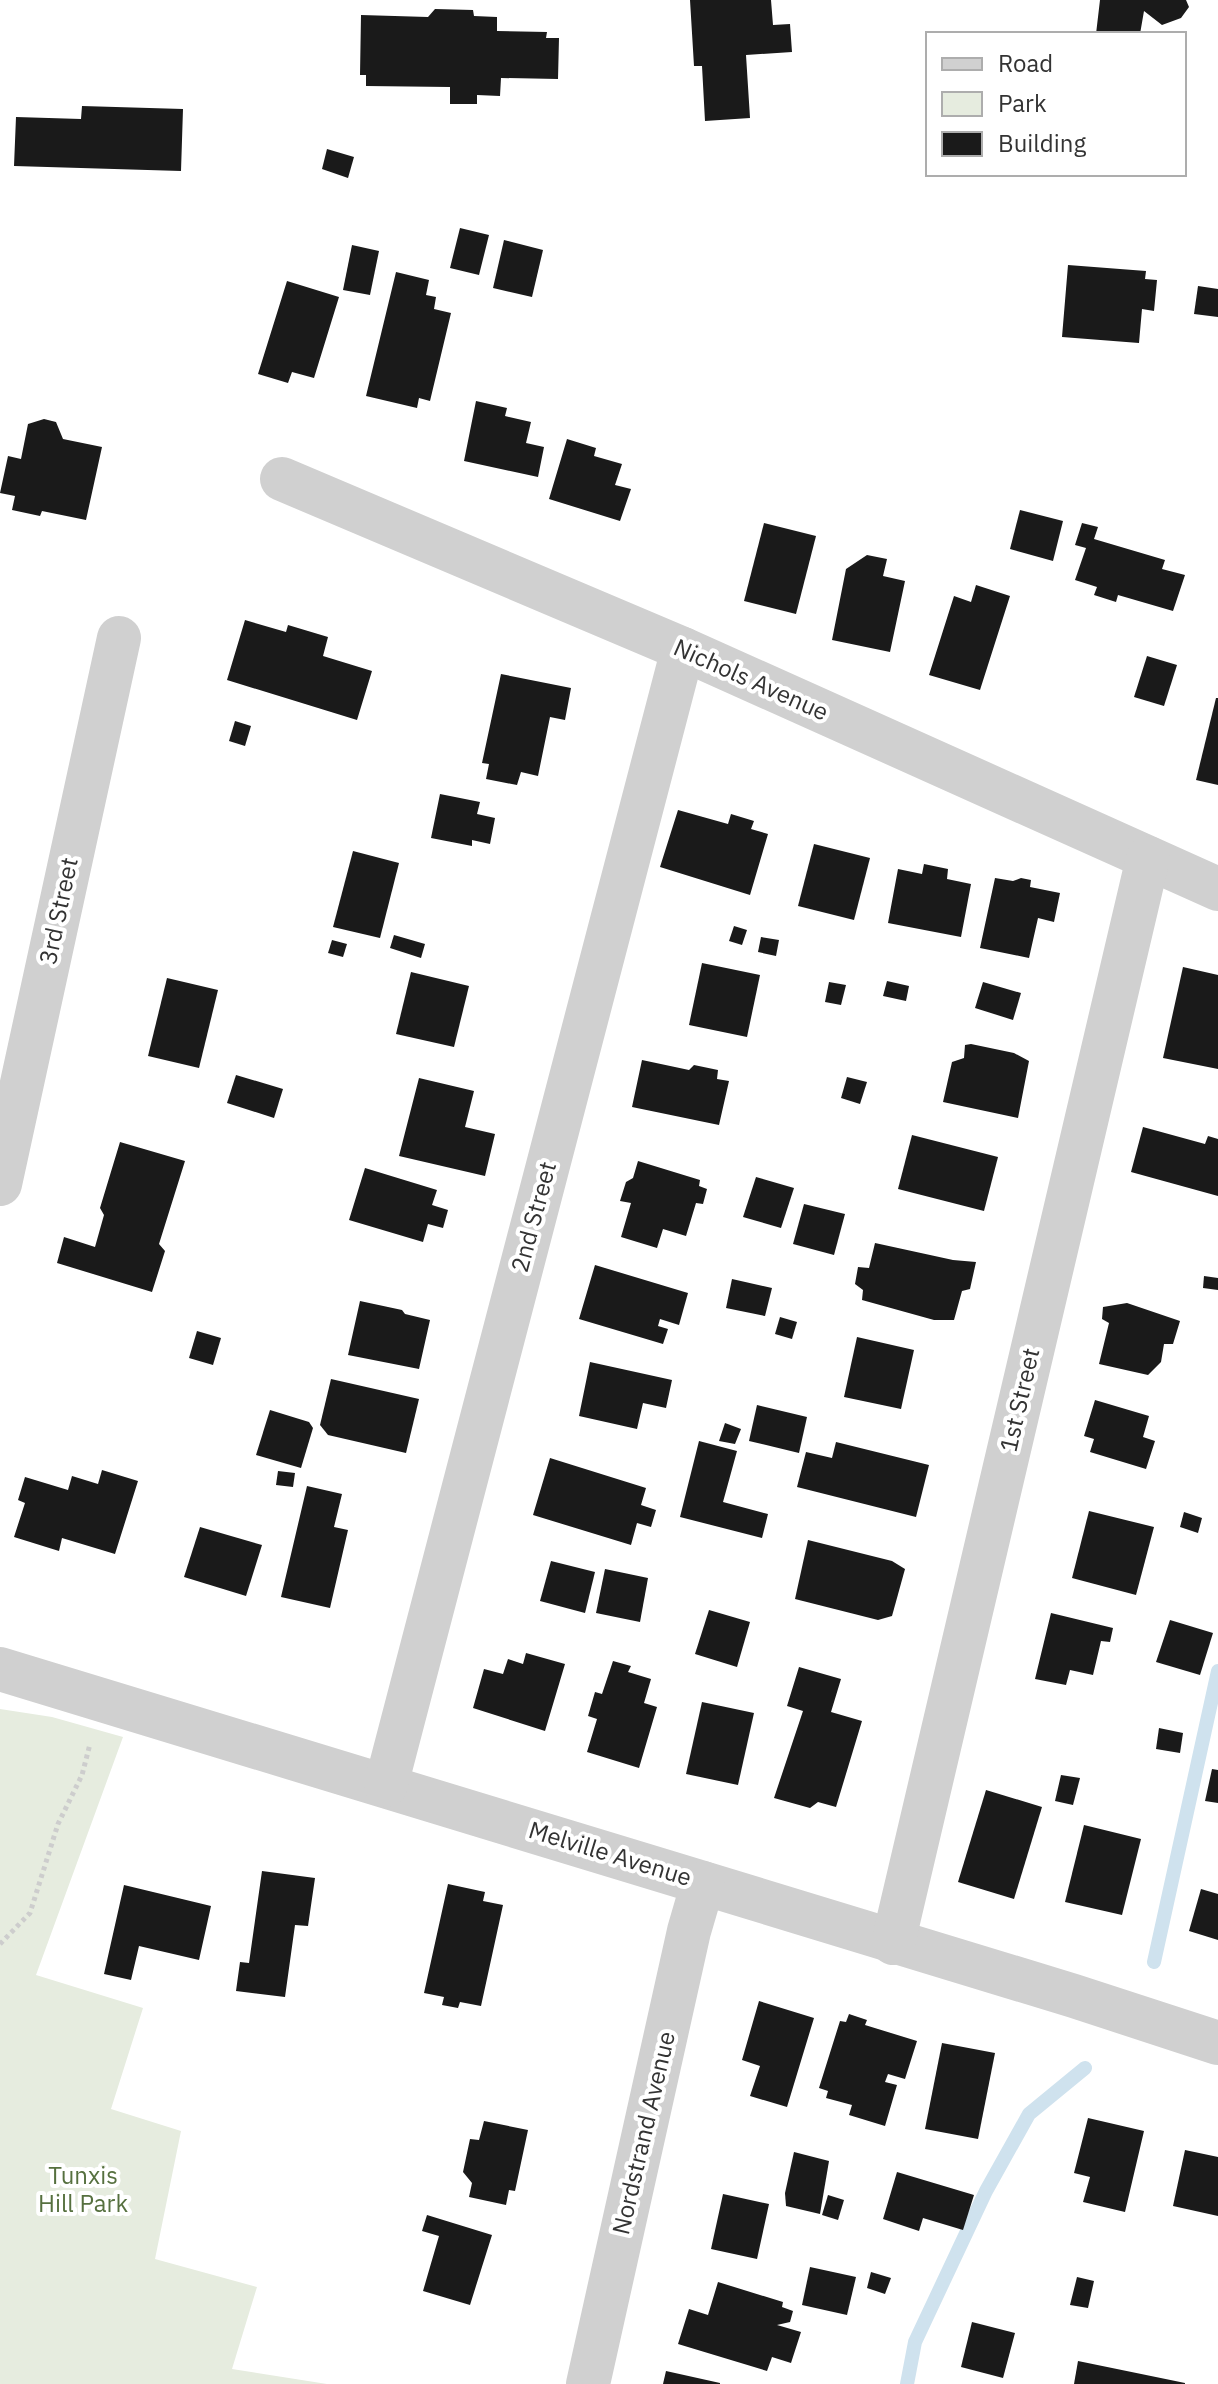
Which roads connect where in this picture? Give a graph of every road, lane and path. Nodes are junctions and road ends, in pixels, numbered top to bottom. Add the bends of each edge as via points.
1 (282, 479) dead end
2 (119, 638) dead end
3 (683, 649) junction
4 (1148, 858) junction
5 (1218, 889) edge
6 (0, 1184) edge
7 (0, 1669) edge
8 (91, 1741) dead end
9 (386, 1785) junction
10 (703, 1883) junction
11 (893, 1943) junction
12 (0, 1944) edge
13 (1218, 2043) edge
14 (588, 2384) edge

1 - 3 street, Nichols Avenue
2 - 6 street, 3rd Street
3 - 4 street, Nichols Avenue
3 - 9 street, 2nd Street
4 - 5 street, Nichols Avenue
4 - 11 street, 1st Street
7 - 9 street, Melville Avenue
8 - 12 path via 30,1913
9 - 10 street, Melville Avenue
10 - 11 street, Melville Avenue
10 - 14 street, Nordstrand Avenue
11 - 13 street, Melville Avenue

